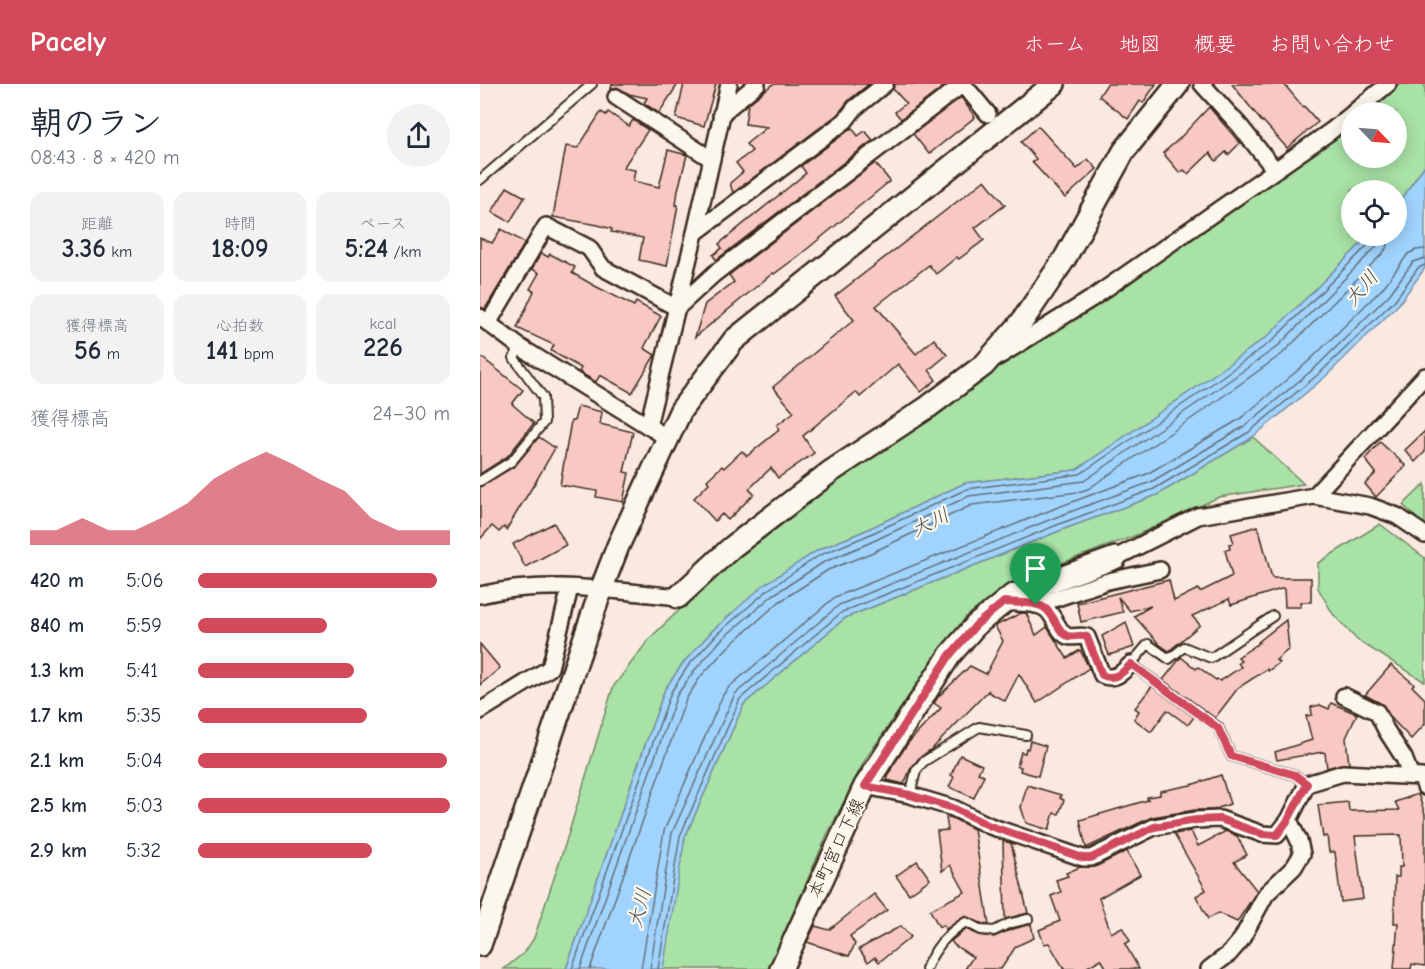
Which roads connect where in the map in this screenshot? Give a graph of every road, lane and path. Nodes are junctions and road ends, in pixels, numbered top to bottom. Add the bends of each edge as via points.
1 (592, 84) edge
2 (729, 84) edge
3 (757, 84) edge
4 (885, 84) edge
5 (963, 84) edge
6 (1054, 84) edge
7 (1178, 84) edge
8 (1202, 84) edge
9 (1388, 84) edge
10 (616, 97) dead end
11 (1366, 102) edge
12 (721, 114) junction
13 (988, 114) dead end
14 (1341, 122) edge
15 (711, 159) junction
16 (1275, 170) junction
17 (480, 180) edge
18 (695, 233) junction
19 (677, 309) junction
20 (485, 320) edge
21 (520, 347) junction
22 (984, 365) junction
23 (1425, 376) edge
24 (648, 426) junction
25 (668, 438) junction
26 (480, 481) edge
27 (1314, 496) junction
28 (1425, 535) edge
29 (1115, 558) joint
30 (1160, 570) dead end
31 (570, 588) junction
32 (602, 590) junction
33 (480, 595) edge
34 (678, 597) joint
35 (1004, 602) junction
36 (1036, 605) junction
37 (1273, 616) dead end
38 (1131, 664) junction
39 (1344, 696) dead end
40 (480, 711) edge
41 (1026, 735) dead end
42 (1412, 776) junction
43 (1307, 784) junction
44 (865, 786) junction
45 (1425, 787) edge
46 (910, 795) junction
47 (1288, 820) junction
48 (1028, 919) dead end
49 (480, 945) edge
50 (781, 969) edge
51 (926, 969) edge
52 (1209, 969) edge

1 - 17 lane
2 - 12 street
3 - 12 street
4 - 18 street via 845,121
5 - 13 street
5 - 19 street via 714,274
6 - 25 street via 734,340 681,410
7 - 22 street via 1124,151 1065,258 1021,323
8 - 16 street
9 - 11 street
10 - 15 street
12 - 15 street
14 - 16 street
15 - 18 street
16 - 22 street via 1091,299
18 - 19 street
19 - 20 street via 603,268 589,248 546,226
19 - 24 street
20 - 21 street
21 - 24 street
21 - 26 lane via 514,358 543,397 544,422 512,461
22 - 34 street via 830,472 730,548
23 - 27 street
24 - 25 street
25 - 32 street
27 - 28 street via 1370,506 1397,516
27 - 29 street via 1198,516
29 - 35 street, 本町宮口下線 via 1013,595
30 - 36 street via 1108,581
31 - 32 street
31 - 33 street via 506,589
31 - 40 street via 550,668
32 - 34 street
32 - 49 street
35 - 36 street
35 - 44 street, 本町宮口下線 via 976,625 950,655
36 - 38 street via 1047,610 1064,634 1087,637 1102,675 1115,677
37 - 38 lane via 1211,658 1184,647 1169,659 1148,644
38 - 43 lane via 1218,728 1231,756 1295,775
39 - 42 street via 1377,712
41 - 46 lane via 979,727 923,762 916,771
42 - 43 street via 1343,773
42 - 45 street via 1422,777
43 - 47 street
44 - 46 street
44 - 50 street, 本町宮口下線
46 - 47 street via 1083,858 1091,858 1154,827 1220,819 1262,834 1277,835
47 - 52 street via 1302,854 1266,894 1241,940
48 - 51 lane via 994,931 981,930 966,922 952,930 937,947

